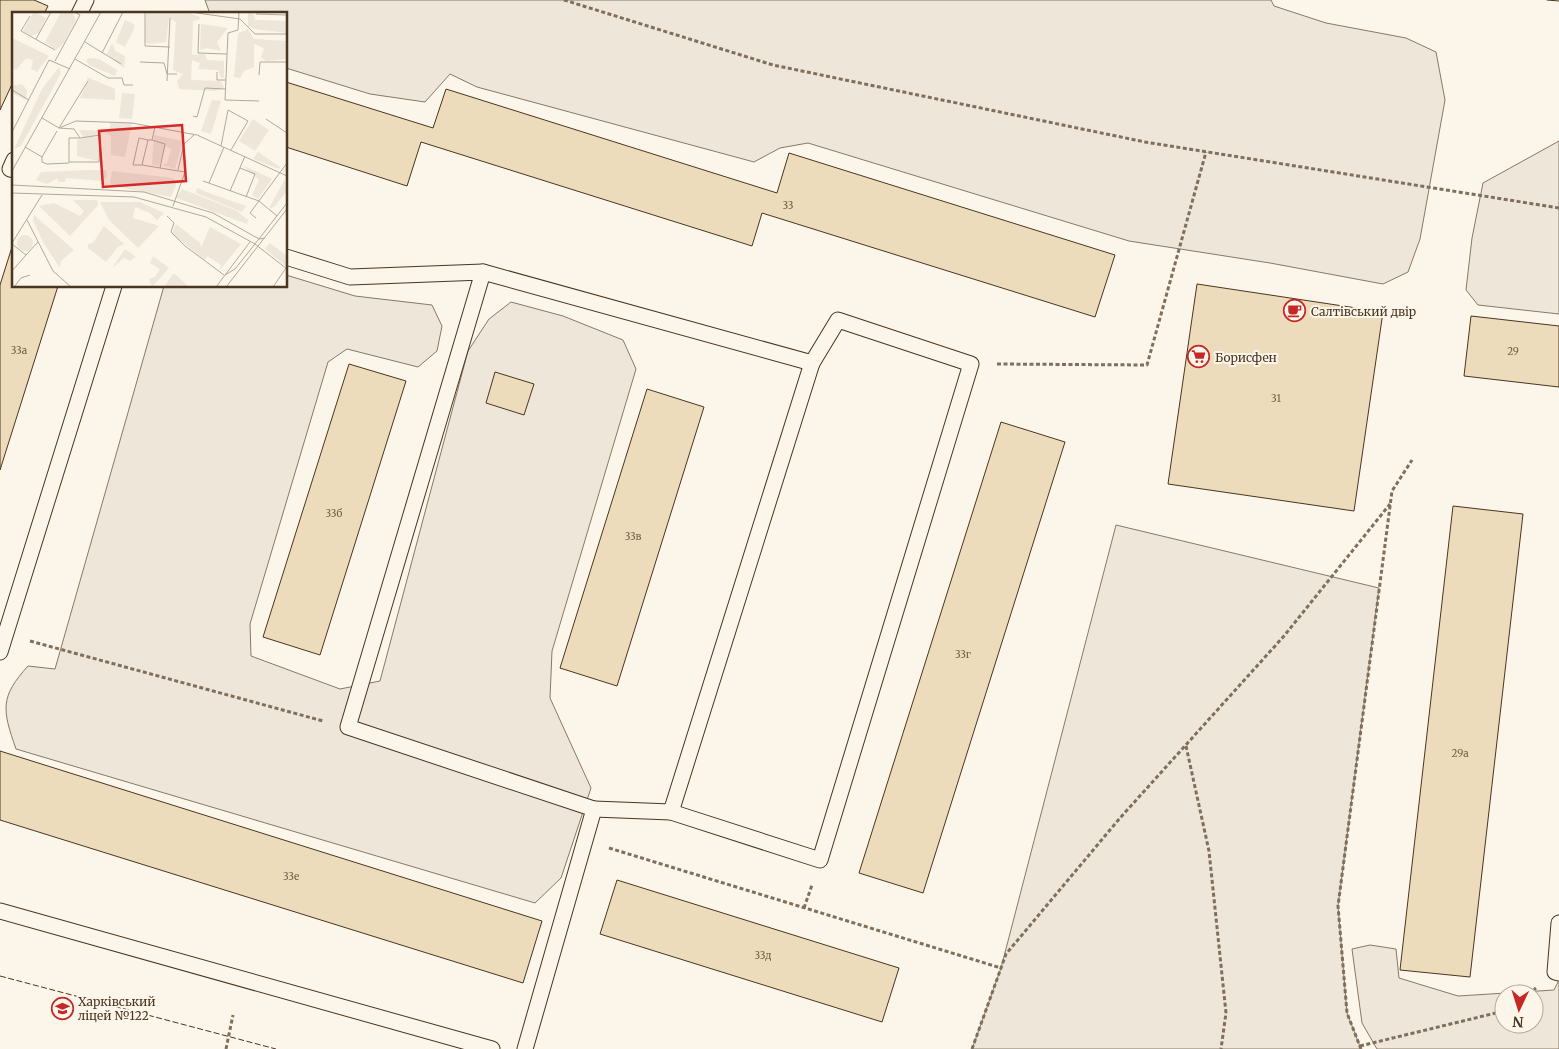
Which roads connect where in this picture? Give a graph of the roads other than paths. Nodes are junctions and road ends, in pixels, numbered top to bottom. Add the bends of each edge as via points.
1 (86, 0) edge
2 (81, 12) edge
3 (288, 258) edge
4 (483, 272) junction
5 (113, 288) edge
6 (812, 363) junction
7 (0, 652) edge
8 (594, 809) junction
9 (671, 812) junction
10 (0, 910) edge
11 (1559, 922) edge
12 (1559, 973) edge
13 (492, 1049) edge
14 (525, 1049) edge

1 - 2 lane
3 - 4 lane via 350,278
4 - 6 lane
4 - 8 lane via 348,727
5 - 7 lane
6 - 9 lane
6 - 9 lane via 838,320 971,364 820,860
8 - 9 lane
8 - 14 lane
10 - 13 lane
11 - 12 lane via 1555,972

